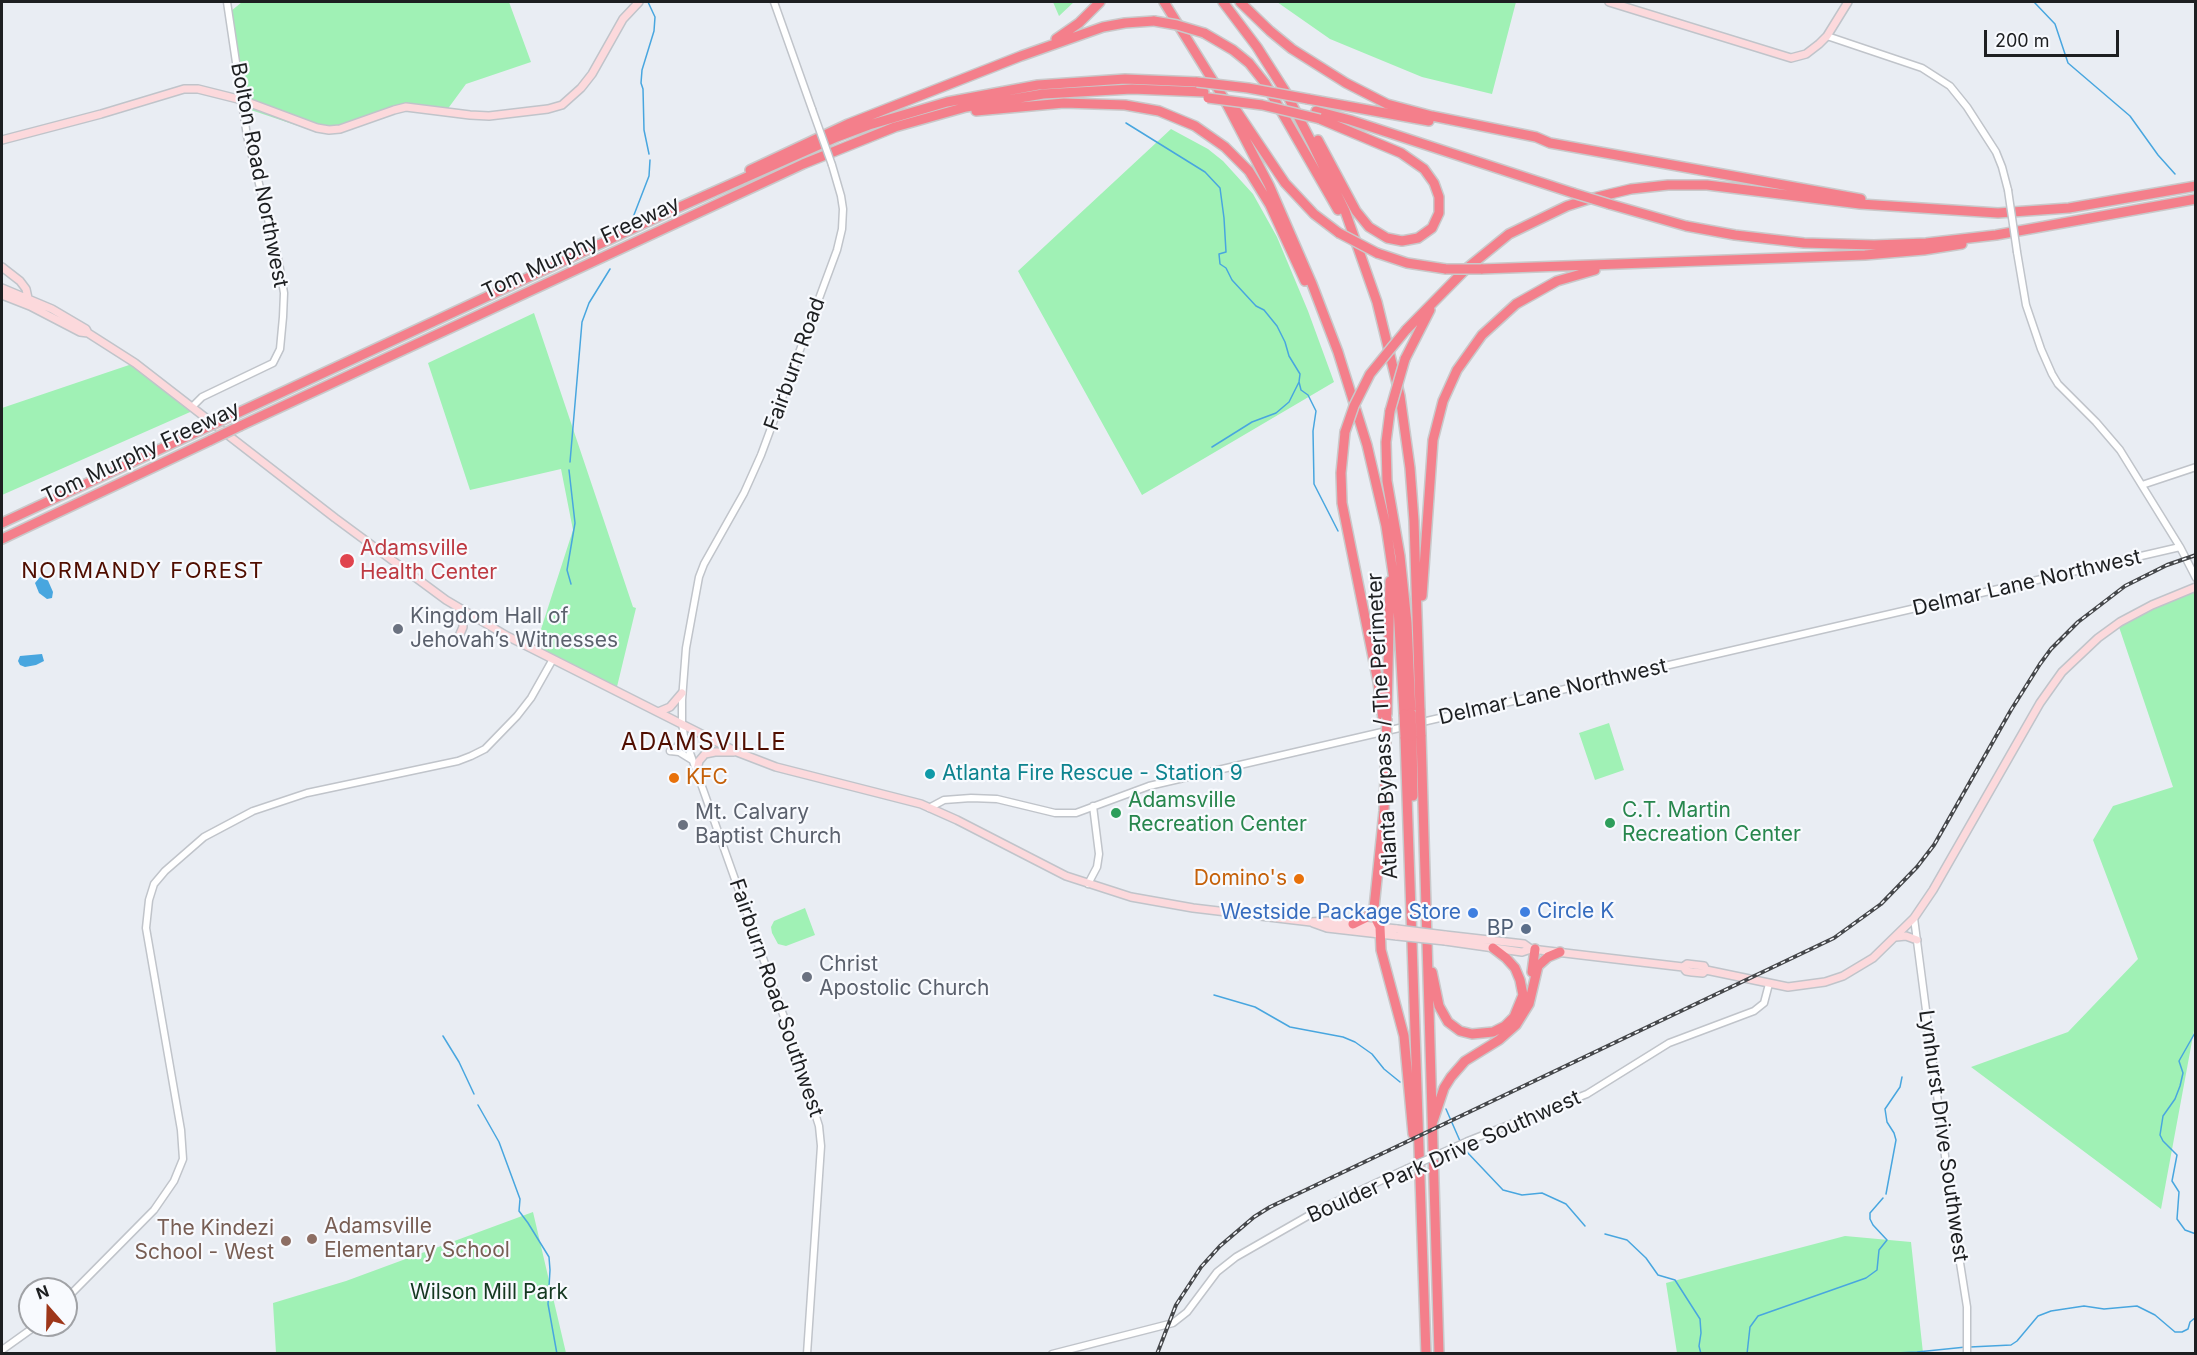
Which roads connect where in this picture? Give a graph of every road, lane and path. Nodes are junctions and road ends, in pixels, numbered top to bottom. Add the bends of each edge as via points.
1 (227, 2) edge
2 (639, 2) edge
3 (774, 2) edge
4 (1100, 2) edge
5 (1164, 2) edge
6 (1223, 2) edge
7 (1240, 2) edge
8 (1609, 2) edge
9 (1848, 2) edge
10 (1827, 36) junction
11 (1021, 56) junction
12 (1285, 91) junction
13 (1206, 95) junction
14 (1223, 97) junction
15 (242, 100) junction
16 (976, 111) junction
17 (1318, 115) junction
18 (867, 137) junction
19 (2, 140) edge
20 (1550, 142) junction
21 (2196, 186) edge
22 (2196, 199) edge
23 (675, 209) junction
24 (1925, 209) junction
25 (2020, 231) junction
26 (1359, 249) junction
27 (1640, 264) junction
28 (2, 267) edge
29 (1448, 286) junction
30 (2, 288) edge
31 (2, 295) edge
32 (28, 298) junction
33 (88, 333) junction
34 (1338, 352) junction
35 (192, 407) junction
36 (2196, 466) edge
37 (2142, 485) junction
38 (2, 523) edge
39 (2, 539) edge
40 (1389, 542) junction
41 (2180, 547) junction
42 (2196, 578) edge
43 (2196, 587) edge
44 (462, 610) junction
45 (460, 634) dead end
46 (1419, 634) junction
47 (553, 659) junction
48 (682, 693) junction
49 (658, 712) junction
50 (1412, 712) junction
51 (1385, 719) junction
52 (682, 723) junction
53 (684, 736) junction
54 (1413, 736) junction
55 (737, 753) junction
56 (695, 767) junction
57 (1093, 806) junction
58 (929, 808) junction
59 (1088, 884) junction
60 (1374, 908) junction
61 (1914, 918) junction
62 (1311, 922) junction
63 (1353, 924) junction
64 (1380, 930) junction
65 (1896, 937) junction
66 (1445, 938) junction
67 (1917, 940) junction
68 (1493, 948) junction
69 (1533, 949) junction
70 (1560, 952) junction
71 (1428, 957) junction
72 (1769, 984) junction
73 (1523, 994) junction
74 (1520, 1017) junction
75 (1431, 1126) junction
76 (1420, 1179) junction
77 (78, 1287) edge
78 (21, 1337) edge
79 (2, 1350) edge
80 (807, 1353) edge
81 (1052, 1353) edge
82 (1426, 1353) edge
83 (1439, 1353) edge
84 (1967, 1353) edge

1 - 15 street, Bolton Road Northwest
2 - 15 main road via 623,19 581,88 562,105 548,109 470,116 406,108 329,130
3 - 48 street, Fairburn Road, bridge via 840,189 842,229 761,455 699,577
4 - 11 highway via 1071,30
5 - 14 highway, Atlanta Bypass / The Perimeter
6 - 12 highway, Atlanta Bypass / The Perimeter
7 - 20 highway via 1292,49 1374,99
8 - 10 main road via 1783,57 1806,54
9 - 10 main road
10 - 37 street, bridge via 1922,68 1950,86 1967,107 2002,167 2026,305 2052,374 2110,437
11 - 23 highway via 769,159
11 - 26 highway, bridge via 1102,27 1125,23 1154,21 1204,33 1249,63 1265,83
12 - 17 highway via 1369,227 1397,241 1411,241 1426,234 1436,220 1440,204 1427,173 1406,156
12 - 26 highway, Atlanta Bypass / The Perimeter via 1333,184
13 - 16 highway via 1094,95
13 - 17 highway via 1262,100
13 - 18 highway, Tom Murphy Freeway via 1112,90 1024,96 953,110
14 - 27 highway, bridge via 1236,109 1293,193 1339,233 1377,253 1446,269
14 - 34 highway, Atlanta Bypass / The Perimeter via 1283,215
15 - 19 main road via 184,89
15 - 35 street, Bolton Road Northwest via 252,161 284,293 280,349 266,368 202,397
16 - 18 highway
16 - 34 highway via 1064,103 1125,105 1150,109 1195,126 1234,155 1258,184
17 - 25 highway, bridge via 1350,120 1573,193 1710,231 1804,243 1902,244
18 - 39 highway, Tom Murphy Freeway, bridge
20 - 23 highway, Tom Murphy Freeway, bridge via 1248,88 1138,79 1076,82 1004,90 886,119
20 - 24 highway
21 - 24 highway via 2032,212
22 - 25 highway
23 - 38 highway, Tom Murphy Freeway, bridge
24 - 29 highway via 1707,185 1631,189 1577,202 1525,225 1486,250
25 - 27 highway via 1924,250
26 - 46 highway, Atlanta Bypass / The Perimeter via 1384,329 1404,424 1414,512
27 - 46 highway via 1587,271 1532,294 1490,326 1457,370 1439,412 1433,440
28 - 32 main road via 20,281
29 - 50 highway, bridge via 1405,359 1390,411 1386,442 1387,481 1406,613
29 - 51 highway, bridge via 1370,374 1345,432 1342,503
30 - 32 main road
31 - 33 main road
32 - 33 main road via 65,316
33 - 35 main road
34 - 40 highway, Atlanta Bypass / The Perimeter via 1373,469
35 - 44 main road via 417,580
36 - 37 street
37 - 41 street
40 - 50 highway, Atlanta Bypass / The Perimeter
40 - 51 highway
41 - 42 street
41 - 57 street, Delmar Lane Northwest via 1149,786
43 - 61 main road via 2120,622 2062,672
44 - 45 main road
44 - 47 main road
46 - 50 highway, Atlanta Bypass / The Perimeter
47 - 49 main road
47 - 77 street via 531,698 485,748 458,761 307,793 252,811 204,837 154,884 146,928 182,1130 183,1159 174,1181 154,1210
48 - 49 main road via 670,707
48 - 52 street, Fairburn Road
49 - 52 main road
50 - 54 highway, Atlanta Bypass / The Perimeter, bridge
50 - 54 highway, Atlanta Bypass / The Perimeter, bridge
51 - 60 highway, bridge via 1384,811
52 - 53 street, Fairburn Road Southwest
52 - 55 main road
53 - 56 street, Fairburn Road Southwest
53 - 56 street via 670,751 686,755
54 - 71 highway, Atlanta Bypass / The Perimeter
54 - 76 highway, Atlanta Bypass / The Perimeter via 1412,915
55 - 56 main road via 705,754
55 - 58 main road
56 - 80 street, Fairburn Road Southwest via 819,1126 821,1146
57 - 58 street, Delmar Lane Northwest via 1064,814 997,799 972,798 944,800
57 - 59 street via 1099,854
58 - 59 main road
59 - 62 main road via 1173,905
60 - 63 highway
60 - 64 highway
61 - 65 main road
61 - 67 street, Lynhurst Drive Southwest
62 - 63 main road
62 - 64 main road via 1327,928
63 - 64 main road
64 - 66 main road, bridge
64 - 76 highway via 1381,950 1404,1036
65 - 67 main road
65 - 72 main road via 1873,958 1843,976 1807,986
66 - 68 main road
66 - 69 main road via 1524,944
67 - 84 street, Lynhurst Drive Southwest via 1967,1307
68 - 69 main road via 1522,952
68 - 73 highway via 1515,968
69 - 70 main road
69 - 73 highway
69 - 74 highway via 1528,995
70 - 72 main road via 1683,967 1704,966 1706,970
70 - 74 highway via 1538,966 1529,1004
71 - 73 highway via 1441,1012 1460,1030 1479,1035 1500,1030 1514,1017
71 - 75 highway, Atlanta Bypass / The Perimeter
72 - 81 street, Boulder Park Drive Southwest, bridge via 1764,1003 1754,1011 1669,1043 1587,1094 1468,1141 1320,1209 1236,1257 1217,1272 1173,1323
74 - 75 highway via 1505,1036 1455,1071 1444,1088
75 - 83 highway, Atlanta Bypass / The Perimeter
76 - 82 highway, Atlanta Bypass / The Perimeter
78 - 79 street

